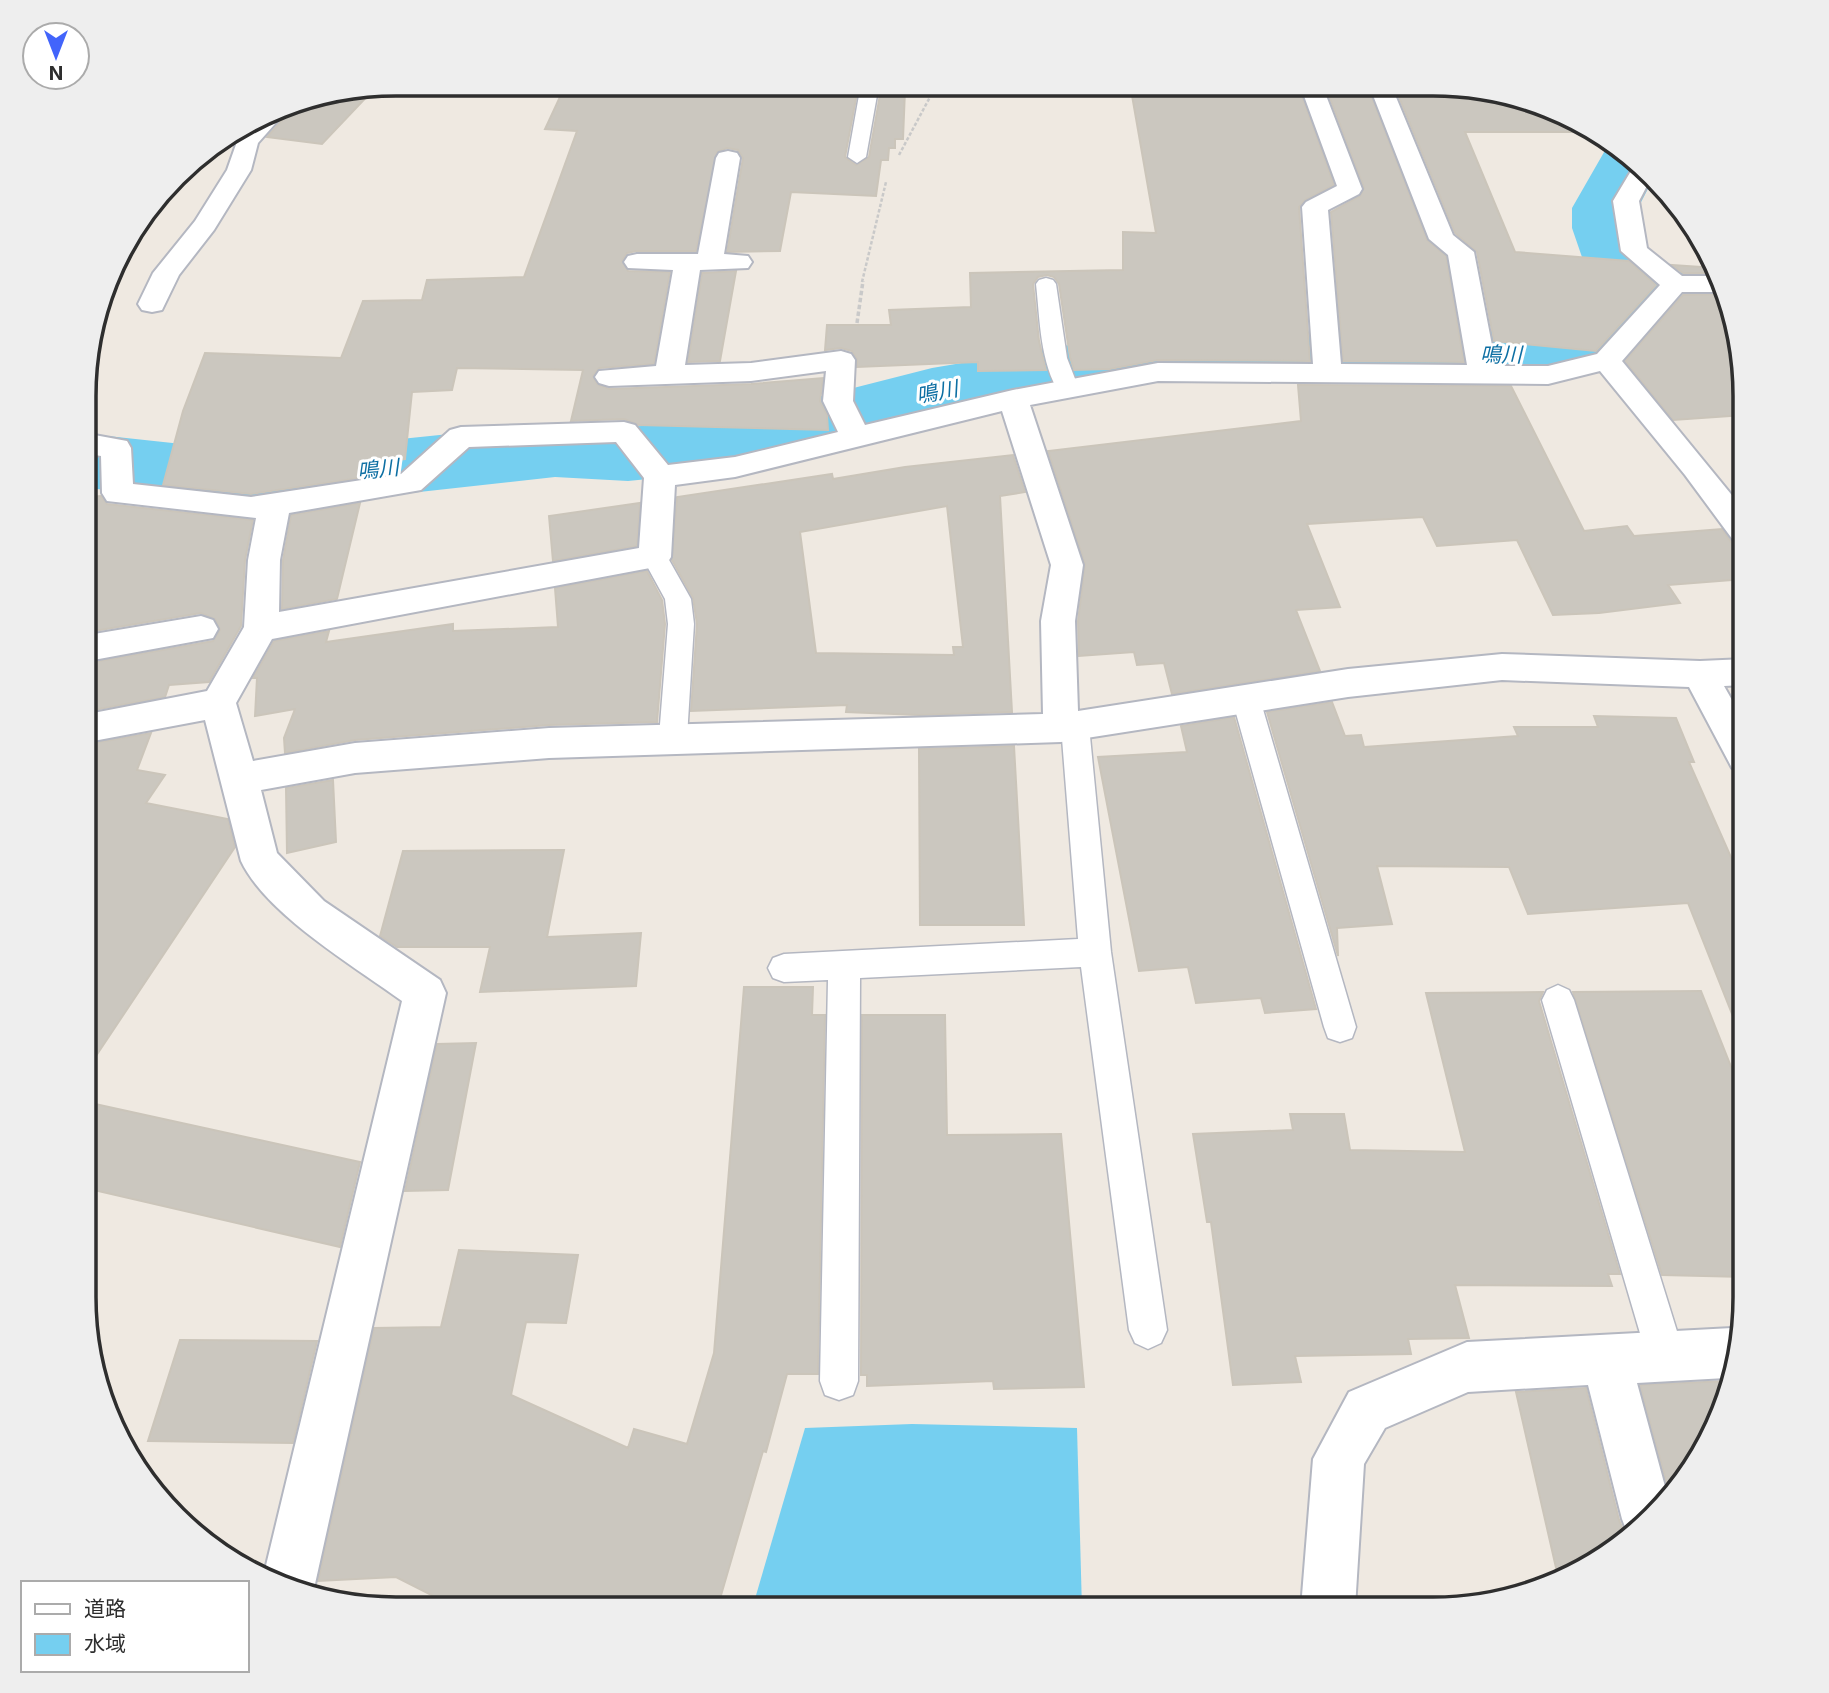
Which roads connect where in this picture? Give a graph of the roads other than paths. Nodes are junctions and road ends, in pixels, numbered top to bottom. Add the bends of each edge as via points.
1 (868, 96) edge
2 (1315, 96) edge
3 (1384, 96) edge
4 (256, 131) edge
5 (857, 157) dead end
6 (728, 158) dead end
7 (1639, 178) edge
8 (637, 262) dead end
9 (699, 262) junction
10 (739, 262) dead end
11 (1046, 284) dead end
12 (1674, 284) junction
13 (1711, 284) edge
14 (152, 304) dead end
15 (1606, 361) junction
16 (1327, 363) junction
17 (1482, 373) junction
18 (1063, 374) junction
19 (669, 375) junction
20 (609, 377) dead end
21 (1013, 399) junction
22 (855, 436) junction
23 (103, 446) edge
24 (659, 475) junction
25 (275, 504) junction
26 (1733, 517) edge
27 (655, 557) junction
28 (261, 628) junction
29 (201, 629) dead end
30 (96, 647) edge
31 (1733, 673) edge
32 (1700, 674) junction
33 (1246, 699) junction
34 (218, 703) junction
35 (96, 726) edge
36 (1068, 727) junction
37 (1733, 736) edge
38 (673, 737) junction
39 (239, 779) junction
40 (1095, 952) junction
41 (844, 964) junction
42 (784, 968) dead end
43 (1559, 1000) dead end
44 (1340, 1027) dead end
45 (1148, 1330) dead end
46 (1727, 1353) edge
47 (1666, 1357) junction
48 (1606, 1360) junction
49 (839, 1381) dead end
50 (1645, 1509) edge
51 (290, 1577) edge
52 (1329, 1597) edge

1 - 5 lane
2 - 16 street via 1350,189 1315,206
3 - 17 street via 1442,239 1461,252
4 - 14 street via 247,141 239,170 205,225 166,274
6 - 9 street
7 - 12 street via 1626,201 1634,251
8 - 9 street
9 - 10 street
9 - 19 street
11 - 18 lane
12 - 13 street
12 - 15 street
15 - 17 street via 1548,374
15 - 26 street
16 - 17 street
16 - 18 street
18 - 21 street
19 - 20 street
19 - 22 street via 751,372 841,360 838,401
21 - 22 street
21 - 36 street via 1067,565 1058,621
22 - 24 street via 735,467
23 - 25 street via 118,493 251,508
24 - 25 street via 624,432 461,437 410,484
24 - 27 street
25 - 28 street via 264,560
27 - 28 street
27 - 38 lane via 678,599 681,624
28 - 34 street
29 - 30 street
31 - 32 street
32 - 33 street via 1502,667 1348,682
32 - 37 street
33 - 36 street
33 - 44 lane
34 - 35 street
34 - 39 street
36 - 38 street
36 - 40 lane
38 - 39 street via 355,758
39 - 51 street via 260,861 310,913 425,993
40 - 41 lane
40 - 45 lane
41 - 42 lane
41 - 49 lane
43 - 47 lane
46 - 47 street
47 - 48 street
48 - 50 street
48 - 52 street via 1467,1367 1367,1410 1339,1459

